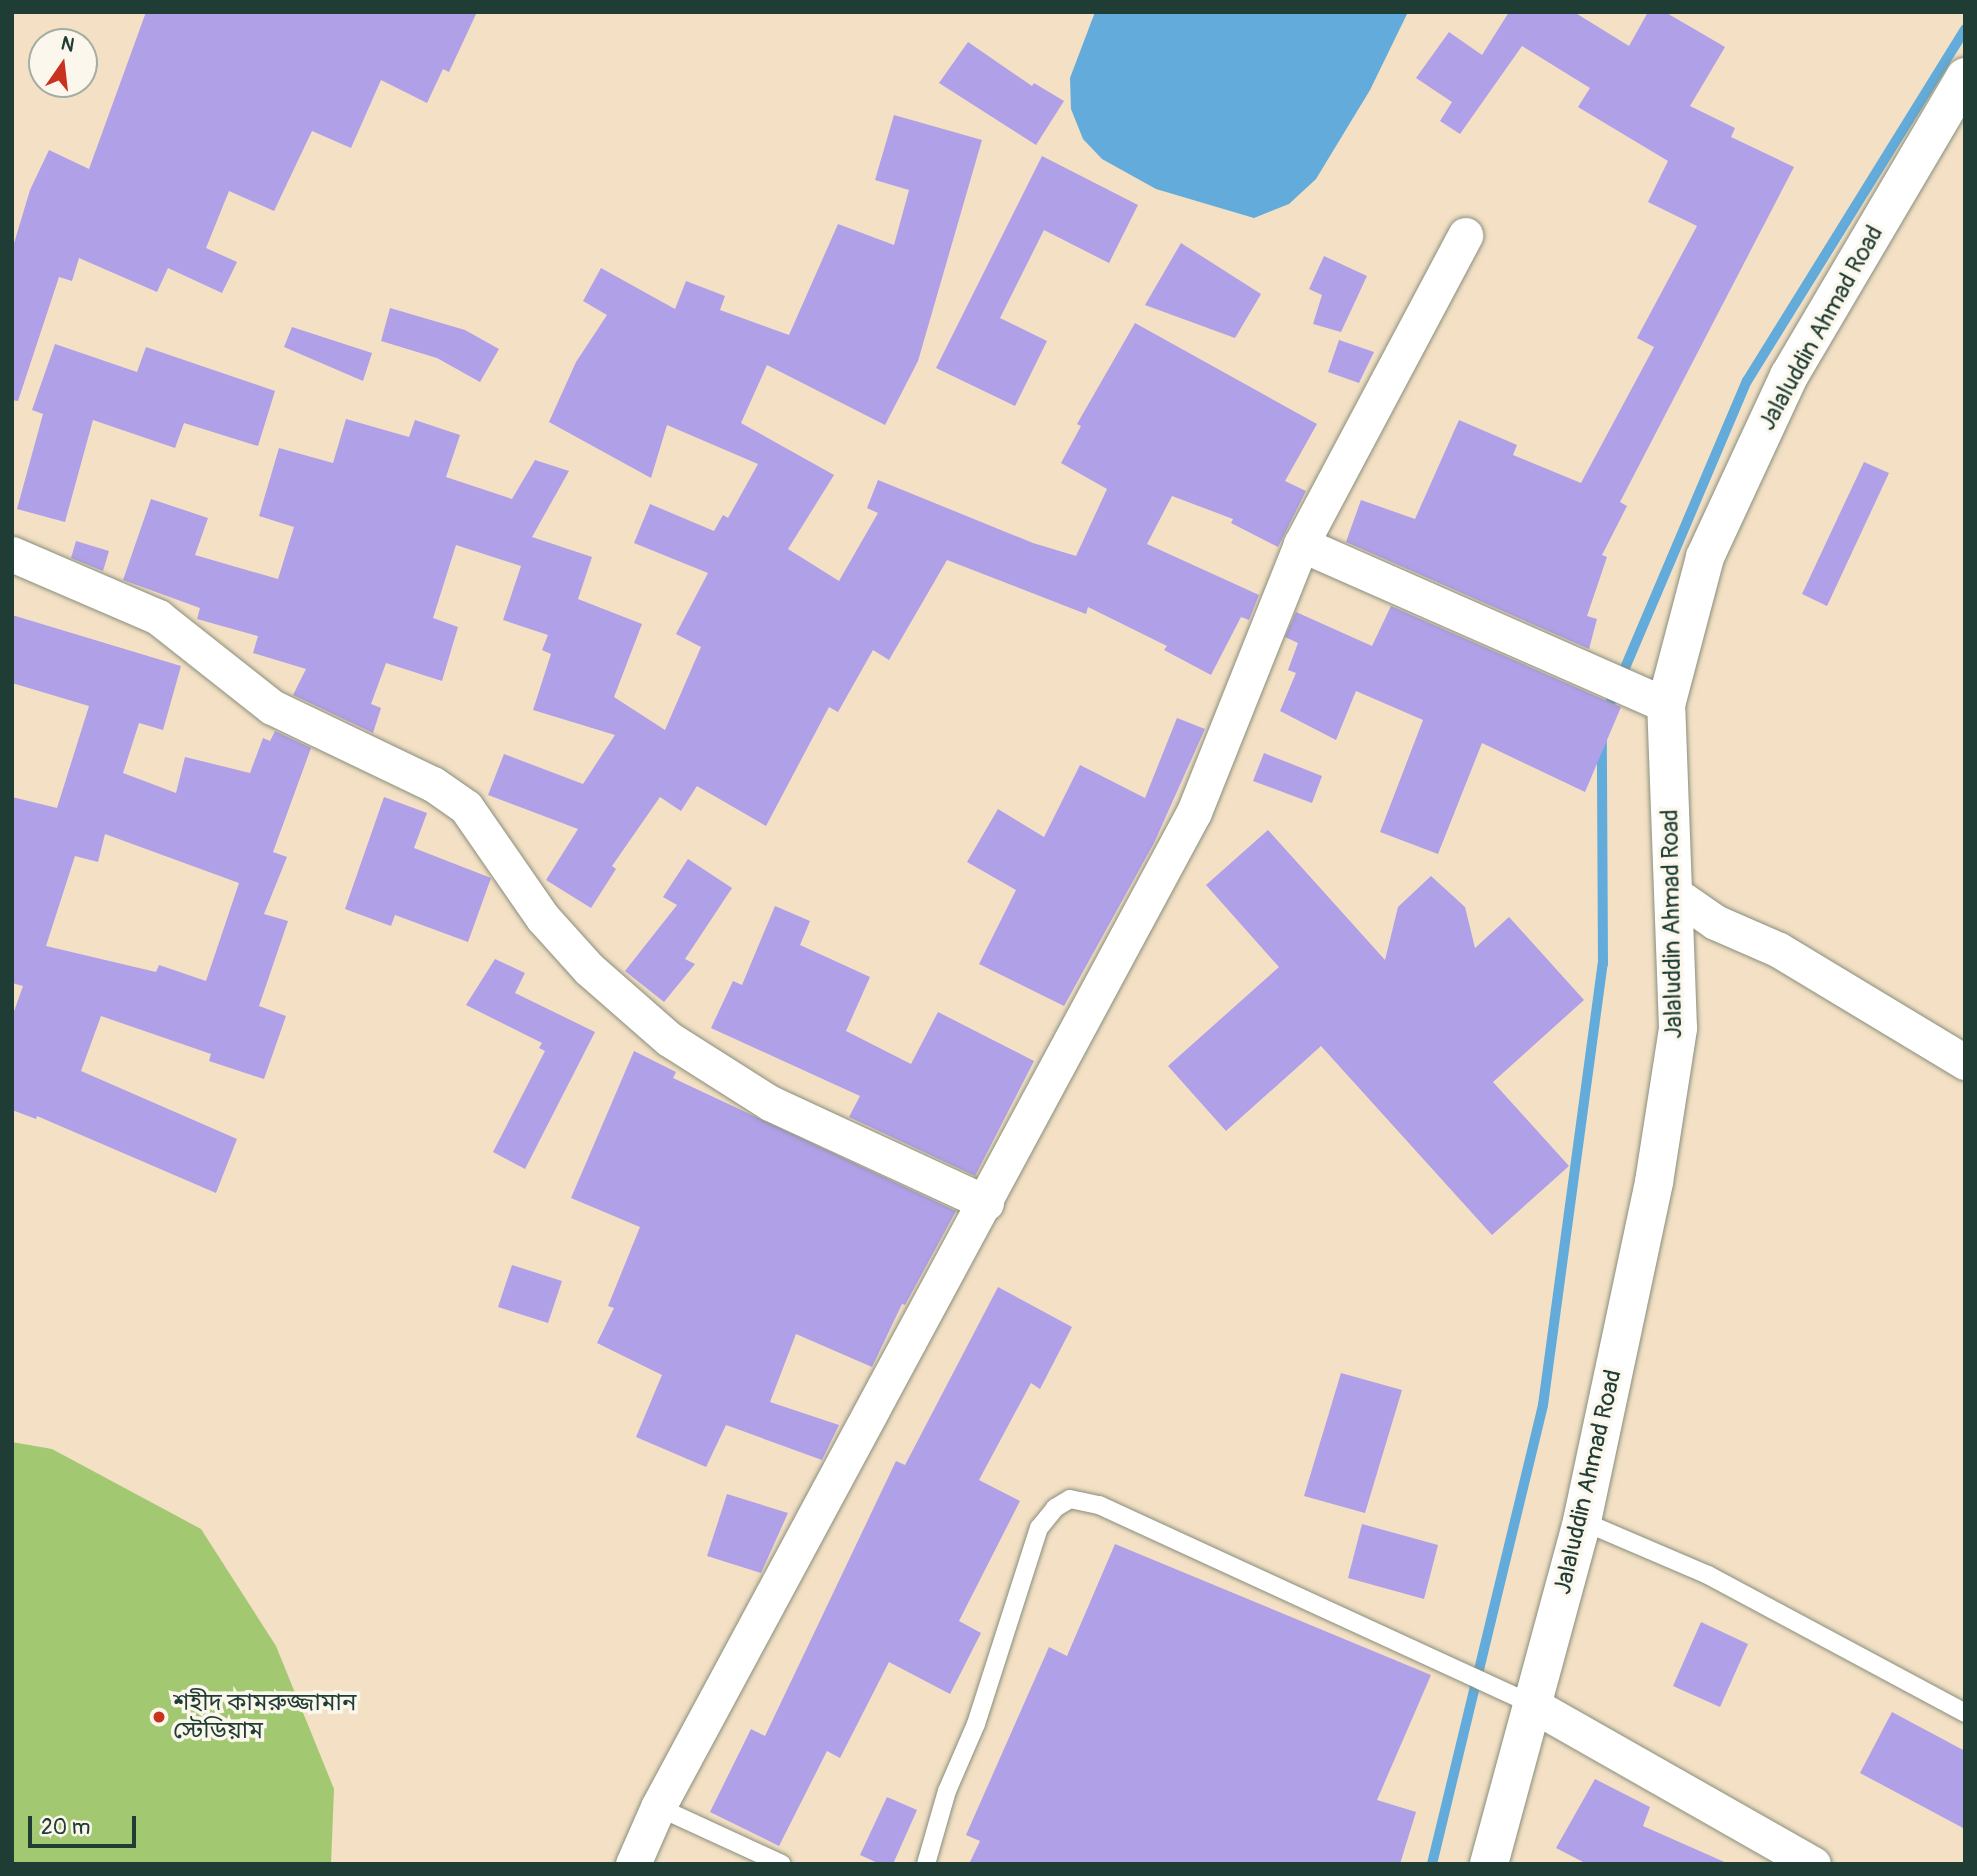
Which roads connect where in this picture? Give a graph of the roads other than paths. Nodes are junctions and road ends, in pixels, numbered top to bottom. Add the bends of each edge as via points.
1 (1965, 77) edge
2 (1465, 235) dead end
3 (1301, 544) junction
4 (12, 554) edge
5 (1666, 705) junction
6 (1673, 893) junction
7 (1965, 1062) edge
8 (986, 1203) junction
9 (1582, 1521) junction
10 (1532, 1705) junction
11 (1965, 1713) edge
12 (658, 1807) junction
13 (633, 1864) edge
14 (782, 1864) edge
15 (926, 1864) edge
16 (1489, 1864) edge
17 (1813, 1864) edge

1 - 5 street, Jalaluddin Ahmad Road via 1788,376 1705,557
2 - 3 street
3 - 5 street
3 - 8 street via 1194,812
4 - 8 street via 158,617 272,707 433,784 466,807 543,918 589,969 669,1039 770,1103
5 - 6 street, Jalaluddin Ahmad Road
6 - 7 street via 1715,922 1779,950
6 - 9 street, Jalaluddin Ahmad Road via 1678,1028 1654,1182
8 - 12 street
9 - 10 street, Jalaluddin Ahmad Road
9 - 11 lane via 1708,1576
10 - 15 lane via 1100,1505 1070,1499 1055,1508 1039,1528
10 - 16 street, Jalaluddin Ahmad Road
10 - 17 street
12 - 13 street
12 - 14 lane

